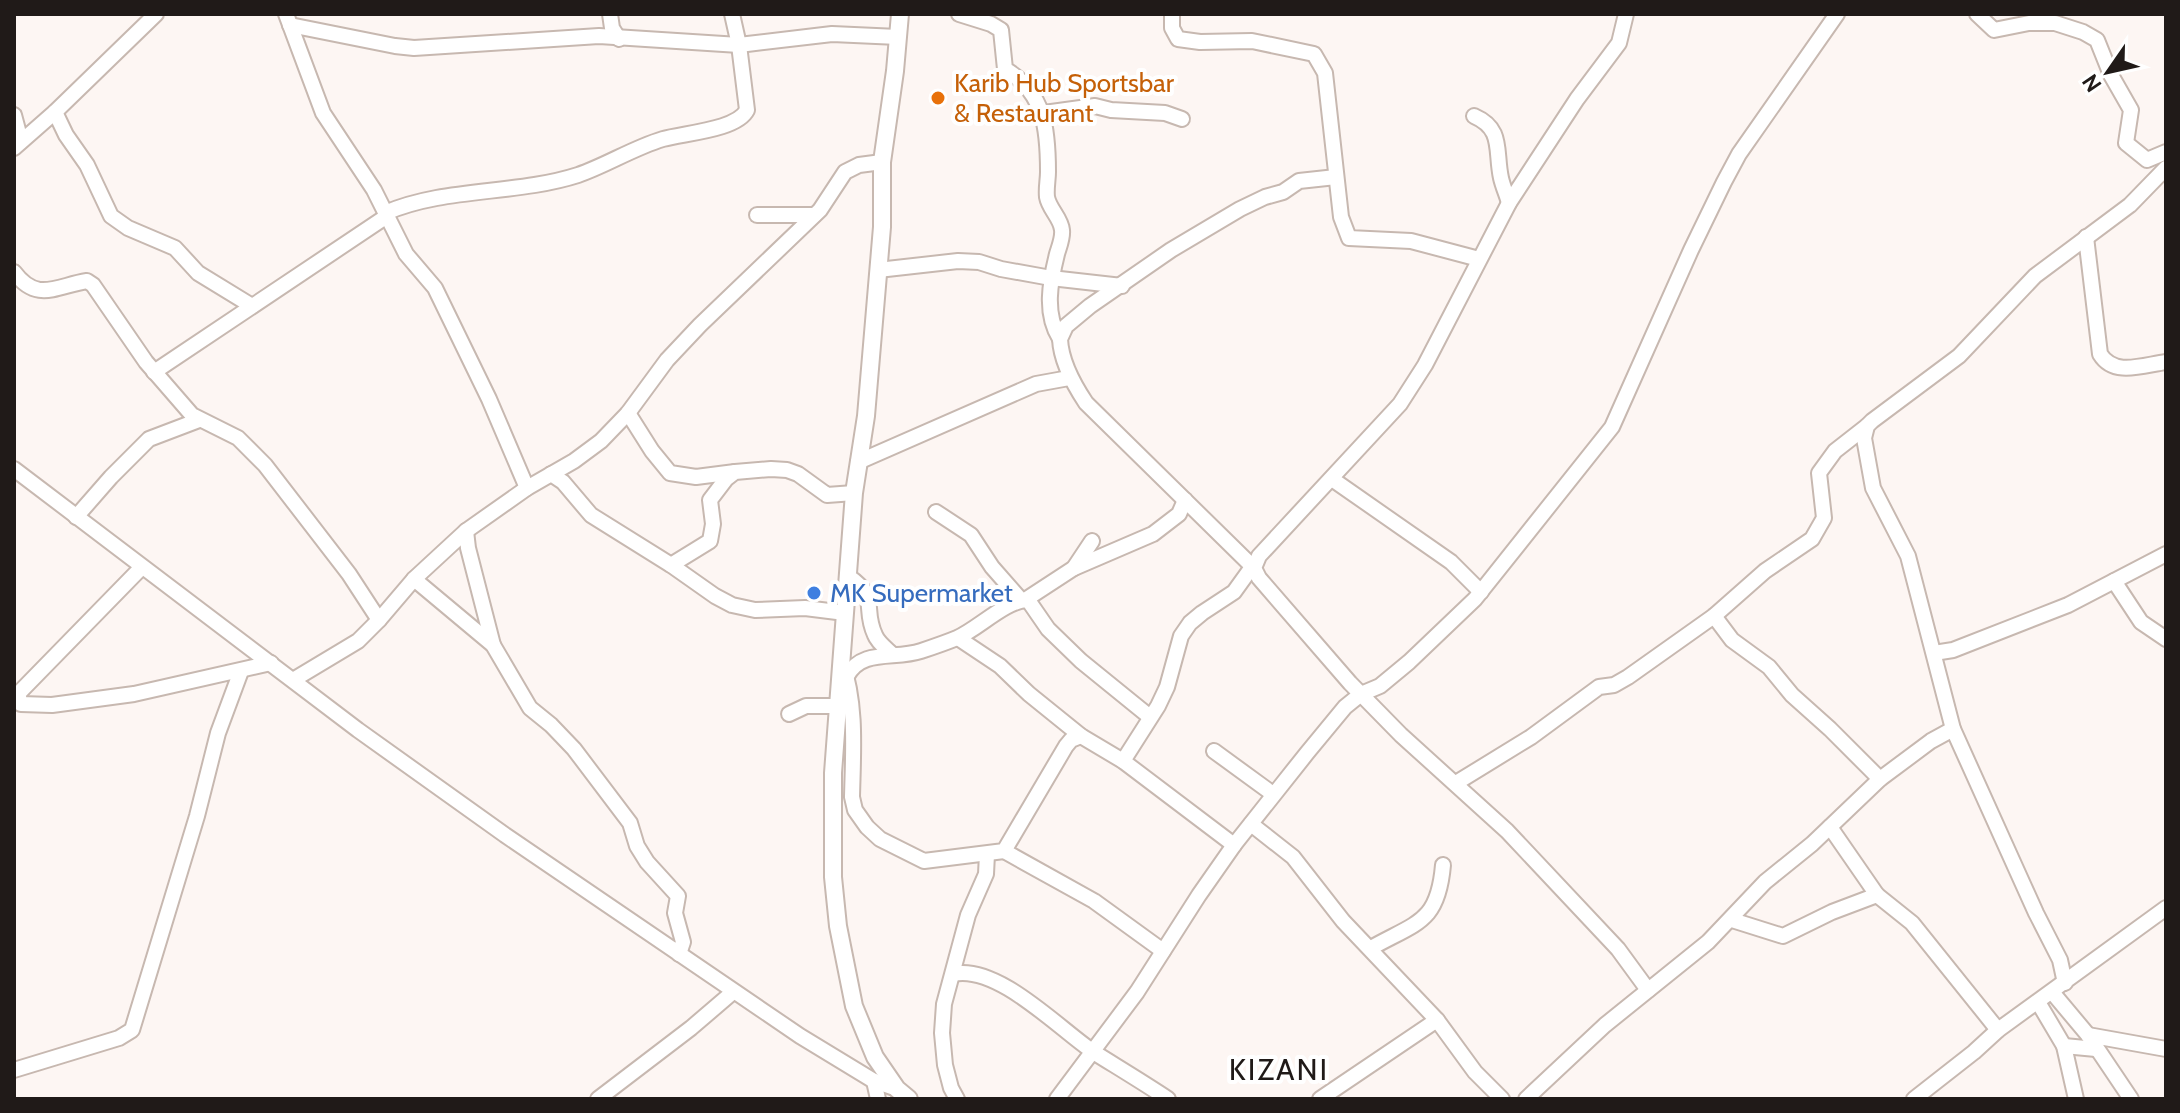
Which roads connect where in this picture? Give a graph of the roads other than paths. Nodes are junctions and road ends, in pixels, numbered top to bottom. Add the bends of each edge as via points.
1 (156, 14) edge
2 (610, 14) edge
3 (732, 14) edge
4 (900, 14) edge
5 (959, 14) edge
6 (1172, 14) edge
7 (1626, 14) edge
8 (1837, 14) edge
9 (1977, 14) edge
10 (288, 20) edge
11 (898, 37) junction
12 (619, 39) junction
13 (739, 45) junction
14 (55, 112) junction
15 (1044, 113) junction
16 (14, 115) edge
17 (1474, 116) dead end
18 (1182, 119) dead end
19 (18, 144) edge
20 (2166, 152) edge
21 (882, 162) junction
22 (2166, 168) edge
23 (1336, 177) junction
24 (1509, 203) junction
25 (386, 214) junction
26 (757, 215) dead end
27 (814, 215) junction
28 (2086, 237) junction
29 (1479, 259) junction
30 (878, 270) junction
31 (14, 272) edge
32 (1051, 278) junction
33 (1122, 286) junction
34 (252, 306) junction
35 (1060, 339) junction
36 (2166, 362) edge
37 (154, 372) junction
38 (1069, 378) junction
39 (628, 413) junction
40 (199, 420) junction
41 (1867, 426) junction
42 (858, 462) junction
43 (735, 472) junction
44 (16, 473) edge
45 (551, 474) junction
46 (1332, 479) junction
47 (527, 488) junction
48 (854, 493) junction
49 (1185, 500) junction
50 (936, 512) dead end
51 (76, 517) junction
52 (466, 531) junction
53 (1092, 541) dead end
54 (2166, 554) edge
55 (671, 565) junction
56 (141, 568) junction
57 (1074, 568) junction
58 (1253, 568) junction
59 (848, 576) junction
60 (414, 579) junction
61 (2114, 581) junction
62 (1481, 592) junction
63 (1023, 600) junction
64 (845, 613) junction
65 (1714, 616) junction
66 (379, 620) junction
67 (958, 638) junction
68 (2166, 639) edge
69 (493, 645) junction
70 (1934, 653) junction
71 (893, 655) junction
72 (271, 663) junction
73 (845, 668) junction
74 (241, 671) junction
75 (293, 680) junction
76 (1361, 694) junction
77 (16, 696) edge
78 (838, 706) junction
79 (789, 714) dead end
80 (1150, 717) junction
81 (1953, 729) junction
82 (1074, 734) junction
83 (1214, 751) dead end
84 (1123, 761) junction
85 (1880, 779) junction
86 (1456, 783) junction
87 (1273, 794) junction
88 (1251, 824) junction
89 (1830, 827) junction
90 (1234, 845) junction
91 (1004, 851) junction
92 (987, 854) junction
93 (1443, 865) dead end
94 (1877, 895) junction
95 (2166, 908) edge
96 (1732, 920) junction
97 (1371, 948) junction
98 (1163, 951) junction
99 (679, 954) junction
100 (953, 974) junction
101 (2065, 983) junction
102 (1648, 990) junction
103 (733, 992) junction
104 (2052, 992) junction
105 (2038, 1002) junction
106 (1437, 1020) junction
107 (1998, 1030) junction
108 (2088, 1035) junction
109 (2064, 1046) junction
110 (2096, 1049) junction
111 (2166, 1049) edge
112 (1094, 1052) junction
113 (14, 1070) edge
114 (874, 1081) junction
115 (903, 1094) edge
116 (598, 1099) edge
117 (878, 1099) edge
118 (957, 1099) edge
119 (1057, 1099) edge
120 (1168, 1099) edge
121 (1320, 1099) edge
122 (1502, 1099) edge
123 (1526, 1099) edge
124 (1914, 1099) edge
125 (2076, 1099) edge
126 (2131, 1099) edge

1 - 14 street
2 - 12 street
3 - 13 street
4 - 11 main road
5 - 15 street via 1001,30 1005,69 1023,80
6 - 23 street via 1178,39 1252,41 1314,54 1325,73
7 - 24 street via 1613,54
8 - 62 street via 1732,168 1612,427
9 - 20 street via 1994,30 2055,23 2097,40 2131,110 2126,143 2147,160
10 - 12 street via 414,48
10 - 25 street via 323,113
11 - 13 street via 819,35
11 - 21 main road
12 - 13 street
13 - 25 street via 747,110 737,121 662,140 578,175 412,204
14 - 19 street
14 - 34 street via 111,216 175,248 198,273
15 - 18 street via 1095,106
15 - 32 street via 1046,193 1063,232
16 - 19 street
17 - 24 street via 1494,131
21 - 27 street via 852,167
21 - 30 main road
22 - 28 street via 2130,205
23 - 29 street via 1349,238 1411,241
23 - 33 street via 1299,181 1240,209
24 - 29 street
25 - 34 street
25 - 47 street via 412,263 435,288
26 - 27 street
27 - 39 street via 667,360
28 - 36 street via 2105,362 2121,369
28 - 41 street via 2035,276 1959,356
29 - 46 street via 1408,391
30 - 32 street via 958,261
30 - 42 main road
31 - 37 street via 39,291 87,281 93,285
32 - 33 street
32 - 35 street via 1050,310
33 - 35 street via 1066,326
34 - 37 street
35 - 38 street
37 - 40 street
38 - 42 street via 1036,384
38 - 49 street via 1086,403
39 - 43 street via 670,473 696,477
39 - 45 street via 601,441
40 - 51 street via 149,439
40 - 66 street via 251,449
41 - 65 street via 1835,451 1819,473 1824,518 1812,539
41 - 70 street via 1864,438 1873,488 1908,556
42 - 48 main road
43 - 48 street via 787,470 827,495
43 - 55 street via 710,500 710,541
44 - 51 street
45 - 47 street
45 - 55 street via 591,515
46 - 58 street
46 - 62 street via 1451,562
47 - 52 street
48 - 59 main road
49 - 57 street via 1179,514 1153,534
49 - 58 street
50 - 63 street via 971,535
51 - 56 street
52 - 60 street
52 - 69 street
53 - 57 street
54 - 61 street
55 - 64 street via 732,605
56 - 72 street
56 - 77 street
57 - 63 street
58 - 76 street
58 - 80 street via 1234,592 1202,613 1181,636 1167,687
59 - 64 main road
59 - 71 street via 867,594 874,634
60 - 66 street
60 - 69 street
61 - 68 street via 2141,622
61 - 70 street via 2068,605
62 - 76 street via 1409,662
63 - 67 street
63 - 80 street via 1102,681
64 - 73 main road
65 - 85 street via 1732,640 1769,667
65 - 86 street via 1628,677 1592,691
66 - 75 street via 339,654
67 - 71 street
67 - 82 street via 1000,666
69 - 99 street via 530,708 574,749 630,823 647,862 676,891 675,918 683,942
70 - 81 street
71 - 73 street
72 - 74 street
72 - 75 street
73 - 78 main road
73 - 92 street via 852,704 852,797 867,827 924,861
74 - 77 street via 52,705 21,704
74 - 113 street via 132,1030
75 - 99 street
76 - 86 street
76 - 87 street
78 - 79 street via 806,706
78 - 115 main road via 833,802 838,926 854,1006 875,1057
80 - 84 street
81 - 85 street
81 - 101 street via 2060,960
82 - 84 street
82 - 91 street
83 - 87 street
84 - 90 street
85 - 89 street
86 - 102 street via 1608,938
87 - 88 street
88 - 90 street
88 - 97 street via 1293,857
89 - 94 street
89 - 96 street via 1765,882
90 - 98 street
91 - 92 street
91 - 98 street via 1094,901
92 - 100 street via 986,874 968,915
93 - 97 street via 1434,908
94 - 96 street via 1783,936
94 - 107 street via 1912,923
95 - 101 street
96 - 102 street
97 - 106 street
98 - 112 street
99 - 103 street
100 - 112 street via 974,972 1007,989
100 - 118 street via 942,1033 945,1065
101 - 104 street
102 - 123 street
103 - 114 street
103 - 116 street
104 - 105 street
104 - 108 street
105 - 107 street
105 - 109 street
106 - 121 street
106 - 122 street
107 - 124 street
108 - 110 street
108 - 111 street
109 - 110 street
109 - 125 street
110 - 126 street
112 - 119 street
112 - 120 street
114 - 115 street
114 - 117 street

